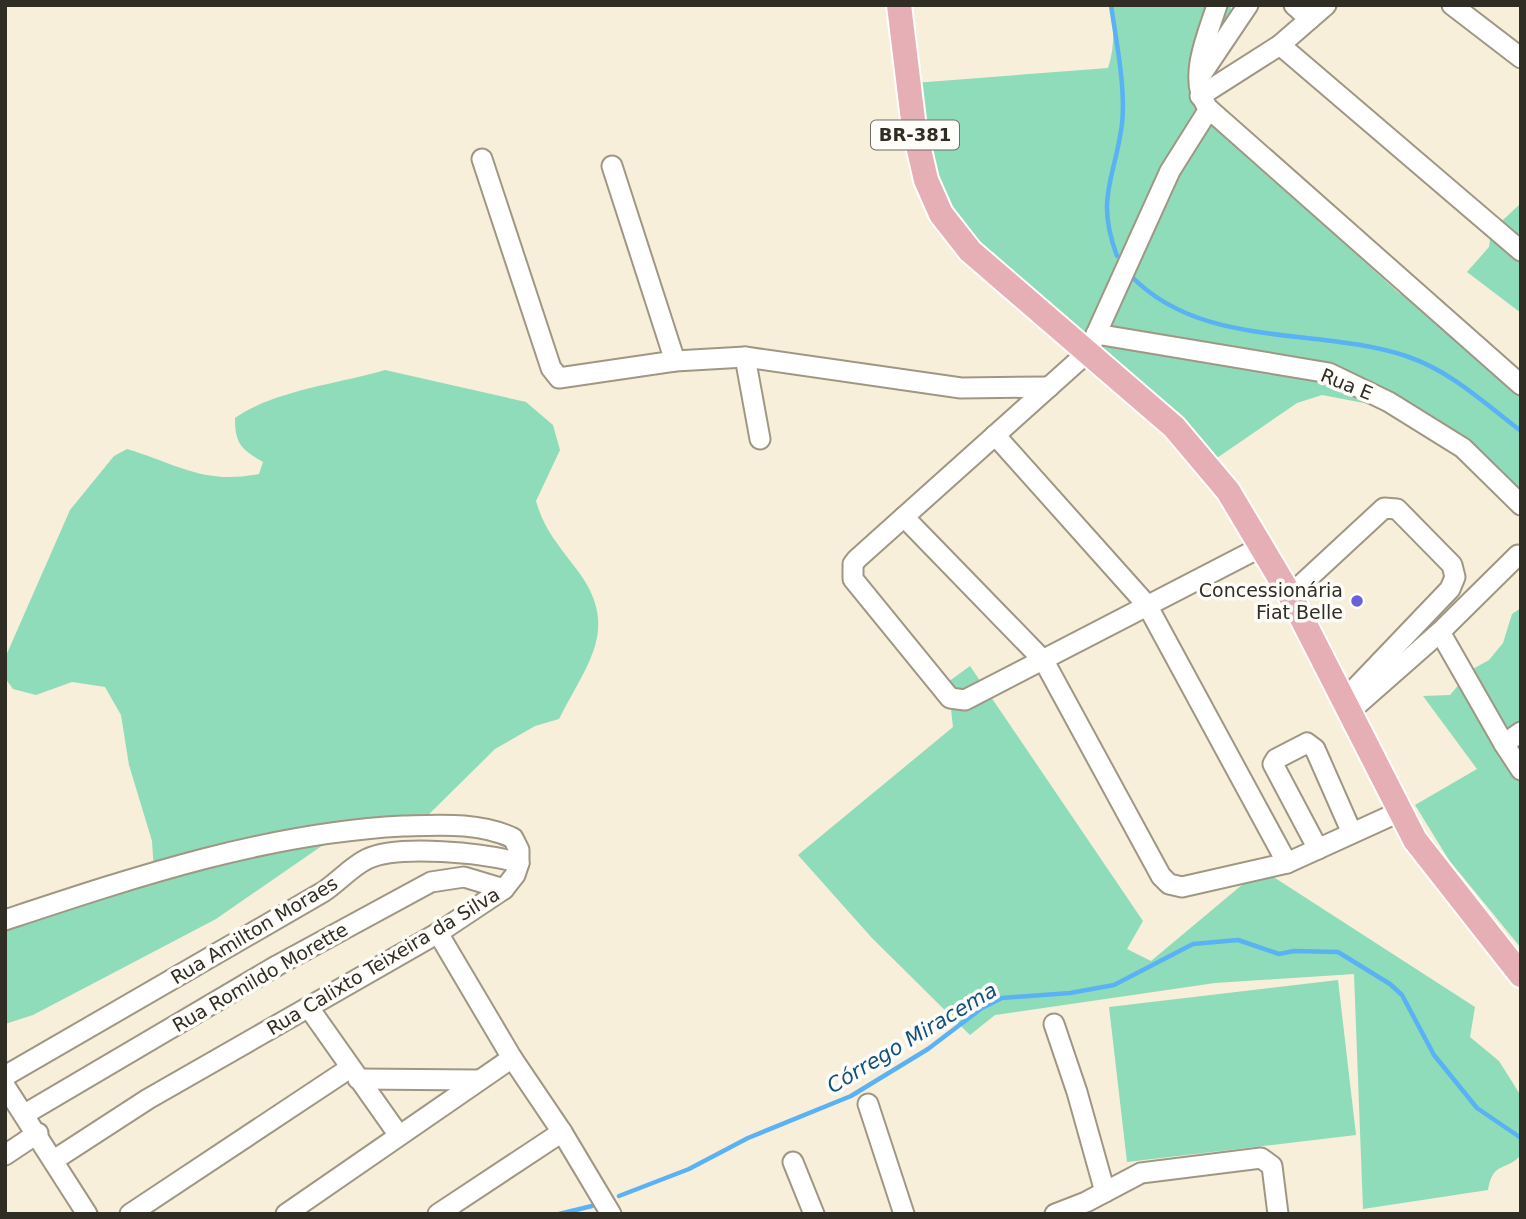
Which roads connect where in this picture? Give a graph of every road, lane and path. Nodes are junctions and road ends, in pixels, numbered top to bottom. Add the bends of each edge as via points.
1 (899, 5) edge
2 (1217, 5) edge
3 (1248, 5) edge
4 (1294, 5) edge
5 (1326, 5) edge
6 (1452, 5) edge
7 (1310, 19) junction
8 (1280, 45) junction
9 (1521, 58) edge
10 (1200, 76) junction
11 (1204, 102) junction
12 (482, 159) dead end
13 (612, 166) dead end
14 (1521, 251) edge
15 (1092, 343) junction
16 (745, 357) junction
17 (675, 361) junction
18 (1521, 385) edge
19 (1049, 387) junction
20 (995, 435) junction
21 (760, 439) dead end
22 (1521, 505) edge
23 (904, 517) junction
24 (1261, 547) junction
25 (1520, 556) edge
26 (1290, 595) junction
27 (1147, 606) junction
28 (1440, 632) junction
29 (1044, 661) junction
30 (1346, 706) junction
31 (1521, 732) edge
32 (1504, 744) junction
33 (1521, 769) edge
34 (1399, 811) junction
35 (1352, 833) junction
36 (1318, 849) junction
37 (519, 863) junction
38 (1287, 863) junction
39 (504, 889) junction
40 (5, 920) edge
41 (438, 933) junction
42 (1521, 975) edge
43 (309, 1008) junction
44 (1054, 1024) dead end
45 (512, 1058) junction
46 (354, 1074) junction
47 (5, 1076) edge
48 (478, 1080) junction
49 (5, 1086) edge
50 (869, 1104) dead end
51 (25, 1114) junction
52 (562, 1132) junction
53 (38, 1133) junction
54 (398, 1134) junction
55 (5, 1155) edge
56 (54, 1160) junction
57 (793, 1162) dead end
58 (1105, 1192) junction
59 (86, 1213) edge
60 (130, 1214) edge
61 (286, 1214) edge
62 (438, 1214) edge
63 (611, 1214) edge
64 (814, 1214) edge
65 (904, 1214) edge
66 (1055, 1214) edge
67 (1278, 1214) edge

1 - 15 main road, BR-381 via 914,128 926,180 941,214 970,251
2 - 10 street via 1200,59
3 - 10 street
4 - 7 street
5 - 7 street
6 - 9 street
7 - 8 street
8 - 11 street
8 - 14 street
10 - 11 street
11 - 15 street
11 - 18 street
12 - 17 street via 551,368 559,378
13 - 17 street
15 - 19 street
15 - 22 street, Rua E via 1329,373 1389,401 1463,448
15 - 24 main road, BR-381 via 1174,427 1228,491
16 - 17 street
16 - 19 street via 961,388
16 - 21 street
19 - 20 street
20 - 23 street
20 - 27 street
23 - 29 street
23 - 29 street via 853,564 853,579 950,698 965,700
24 - 26 main road, BR-381
24 - 27 street
25 - 28 street
26 - 30 main road, BR-381
26 - 30 street via 1384,508 1397,509 1452,565 1455,577 1450,589
27 - 29 street
27 - 38 street
28 - 30 street
28 - 32 street
29 - 38 street via 1169,884 1182,887
30 - 34 main road, BR-381
31 - 32 street
32 - 33 street
34 - 35 street
34 - 42 main road, BR-381 via 1429,862
35 - 36 street
35 - 36 street via 1315,749 1307,743 1273,764
36 - 38 street
37 - 39 street, Rua Calixto Teixeira da Silva
37 - 40 street via 513,838 478,827 342,829 296,836 123,882
37 - 47 street, Rua Amilton Moraes via 475,854 405,852 366,859 323,892
39 - 41 street, Rua Calixto Teixeira da Silva
39 - 51 street, Rua Romildo Morette via 464,877 431,882 278,965
41 - 43 street, Rua Calixto Teixeira da Silva
41 - 45 street
43 - 46 street
43 - 56 street, Rua Calixto Teixeira da Silva via 148,1099
44 - 58 street
45 - 48 street
45 - 52 street
46 - 48 street
46 - 54 street
46 - 60 street
48 - 54 street
49 - 51 street
50 - 65 street
51 - 53 street
52 - 62 street
52 - 63 street
53 - 55 street
53 - 56 street
54 - 61 street
56 - 59 street
57 - 64 street
58 - 66 street
58 - 67 street via 1141,1173 1266,1160 1272,1166

